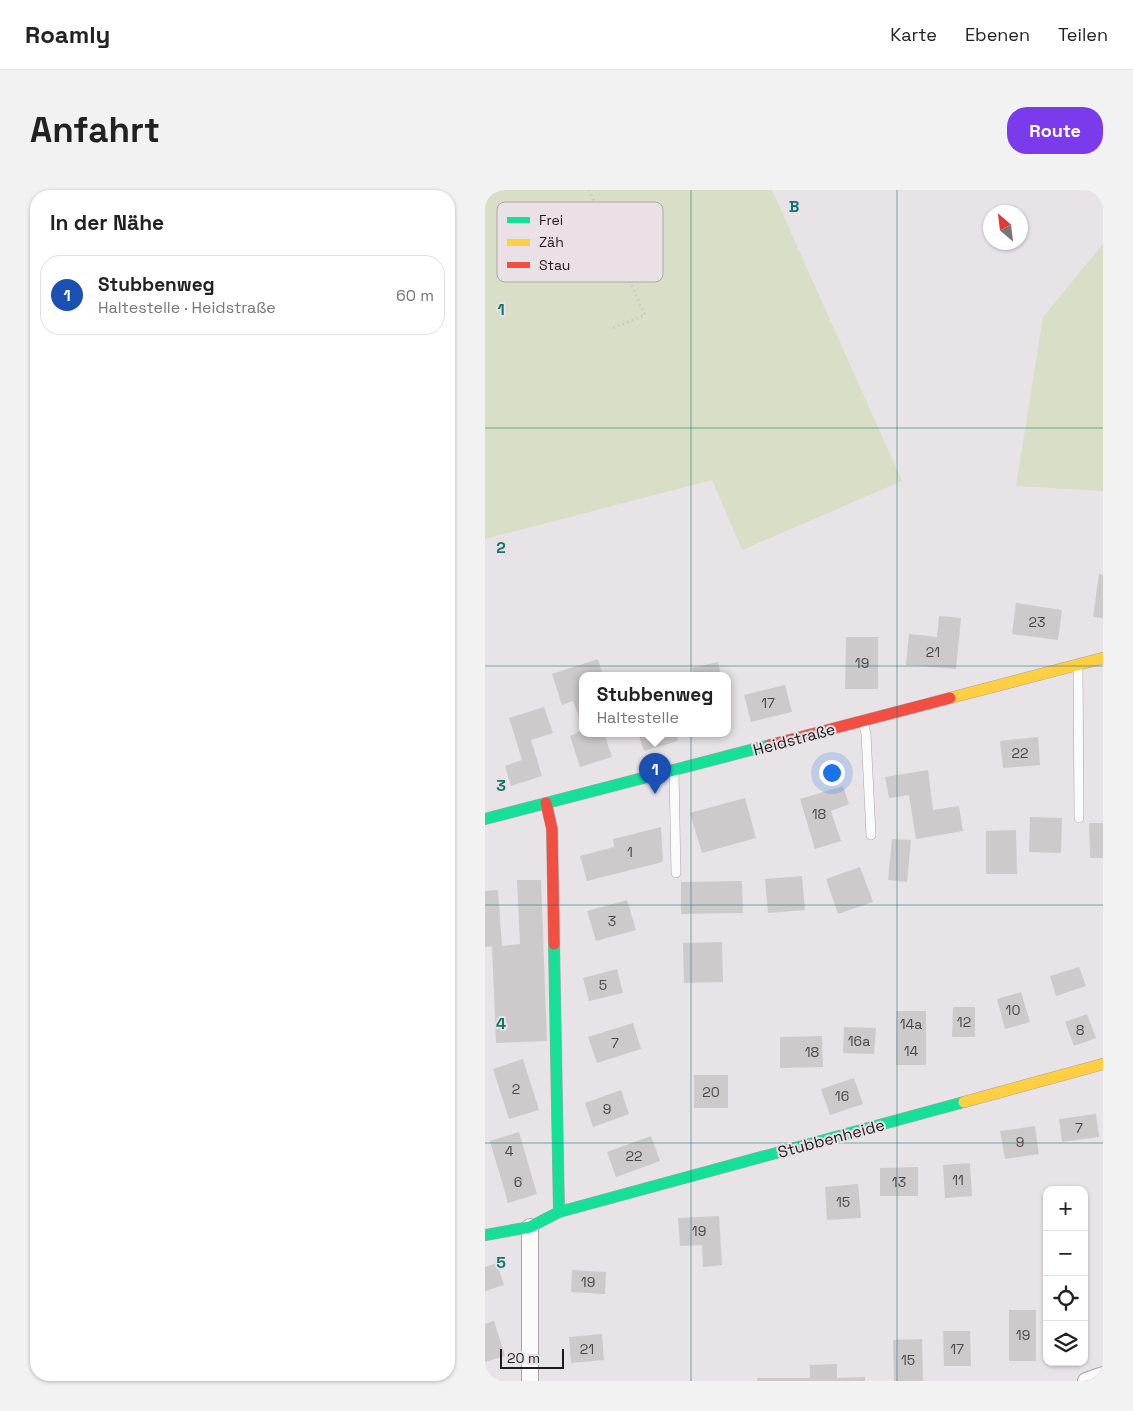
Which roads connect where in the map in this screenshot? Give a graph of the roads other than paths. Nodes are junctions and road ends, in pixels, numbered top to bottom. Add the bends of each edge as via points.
1 (1103, 658) edge
2 (1078, 664) junction
3 (863, 720) junction
4 (674, 771) junction
5 (546, 803) junction
6 (1079, 818) dead end
7 (485, 819) edge
8 (871, 835) dead end
9 (676, 872) dead end
10 (1103, 1064) edge
11 (559, 1212) junction
12 (530, 1227) junction
13 (485, 1235) edge
14 (1103, 1375) edge
15 (530, 1381) edge
16 (1086, 1381) edge

1 - 2 street, Heidstraße
2 - 3 street, Heidstraße
2 - 6 lane
3 - 4 street, Heidstraße
3 - 8 lane
4 - 5 street, Heidstraße
4 - 9 lane
5 - 7 street, Heidstraße
5 - 11 street via 553,829
10 - 11 street, Stubbenheide
11 - 12 street, Stubbenheide
12 - 13 street, Stubbenheide
12 - 15 street
14 - 16 street

